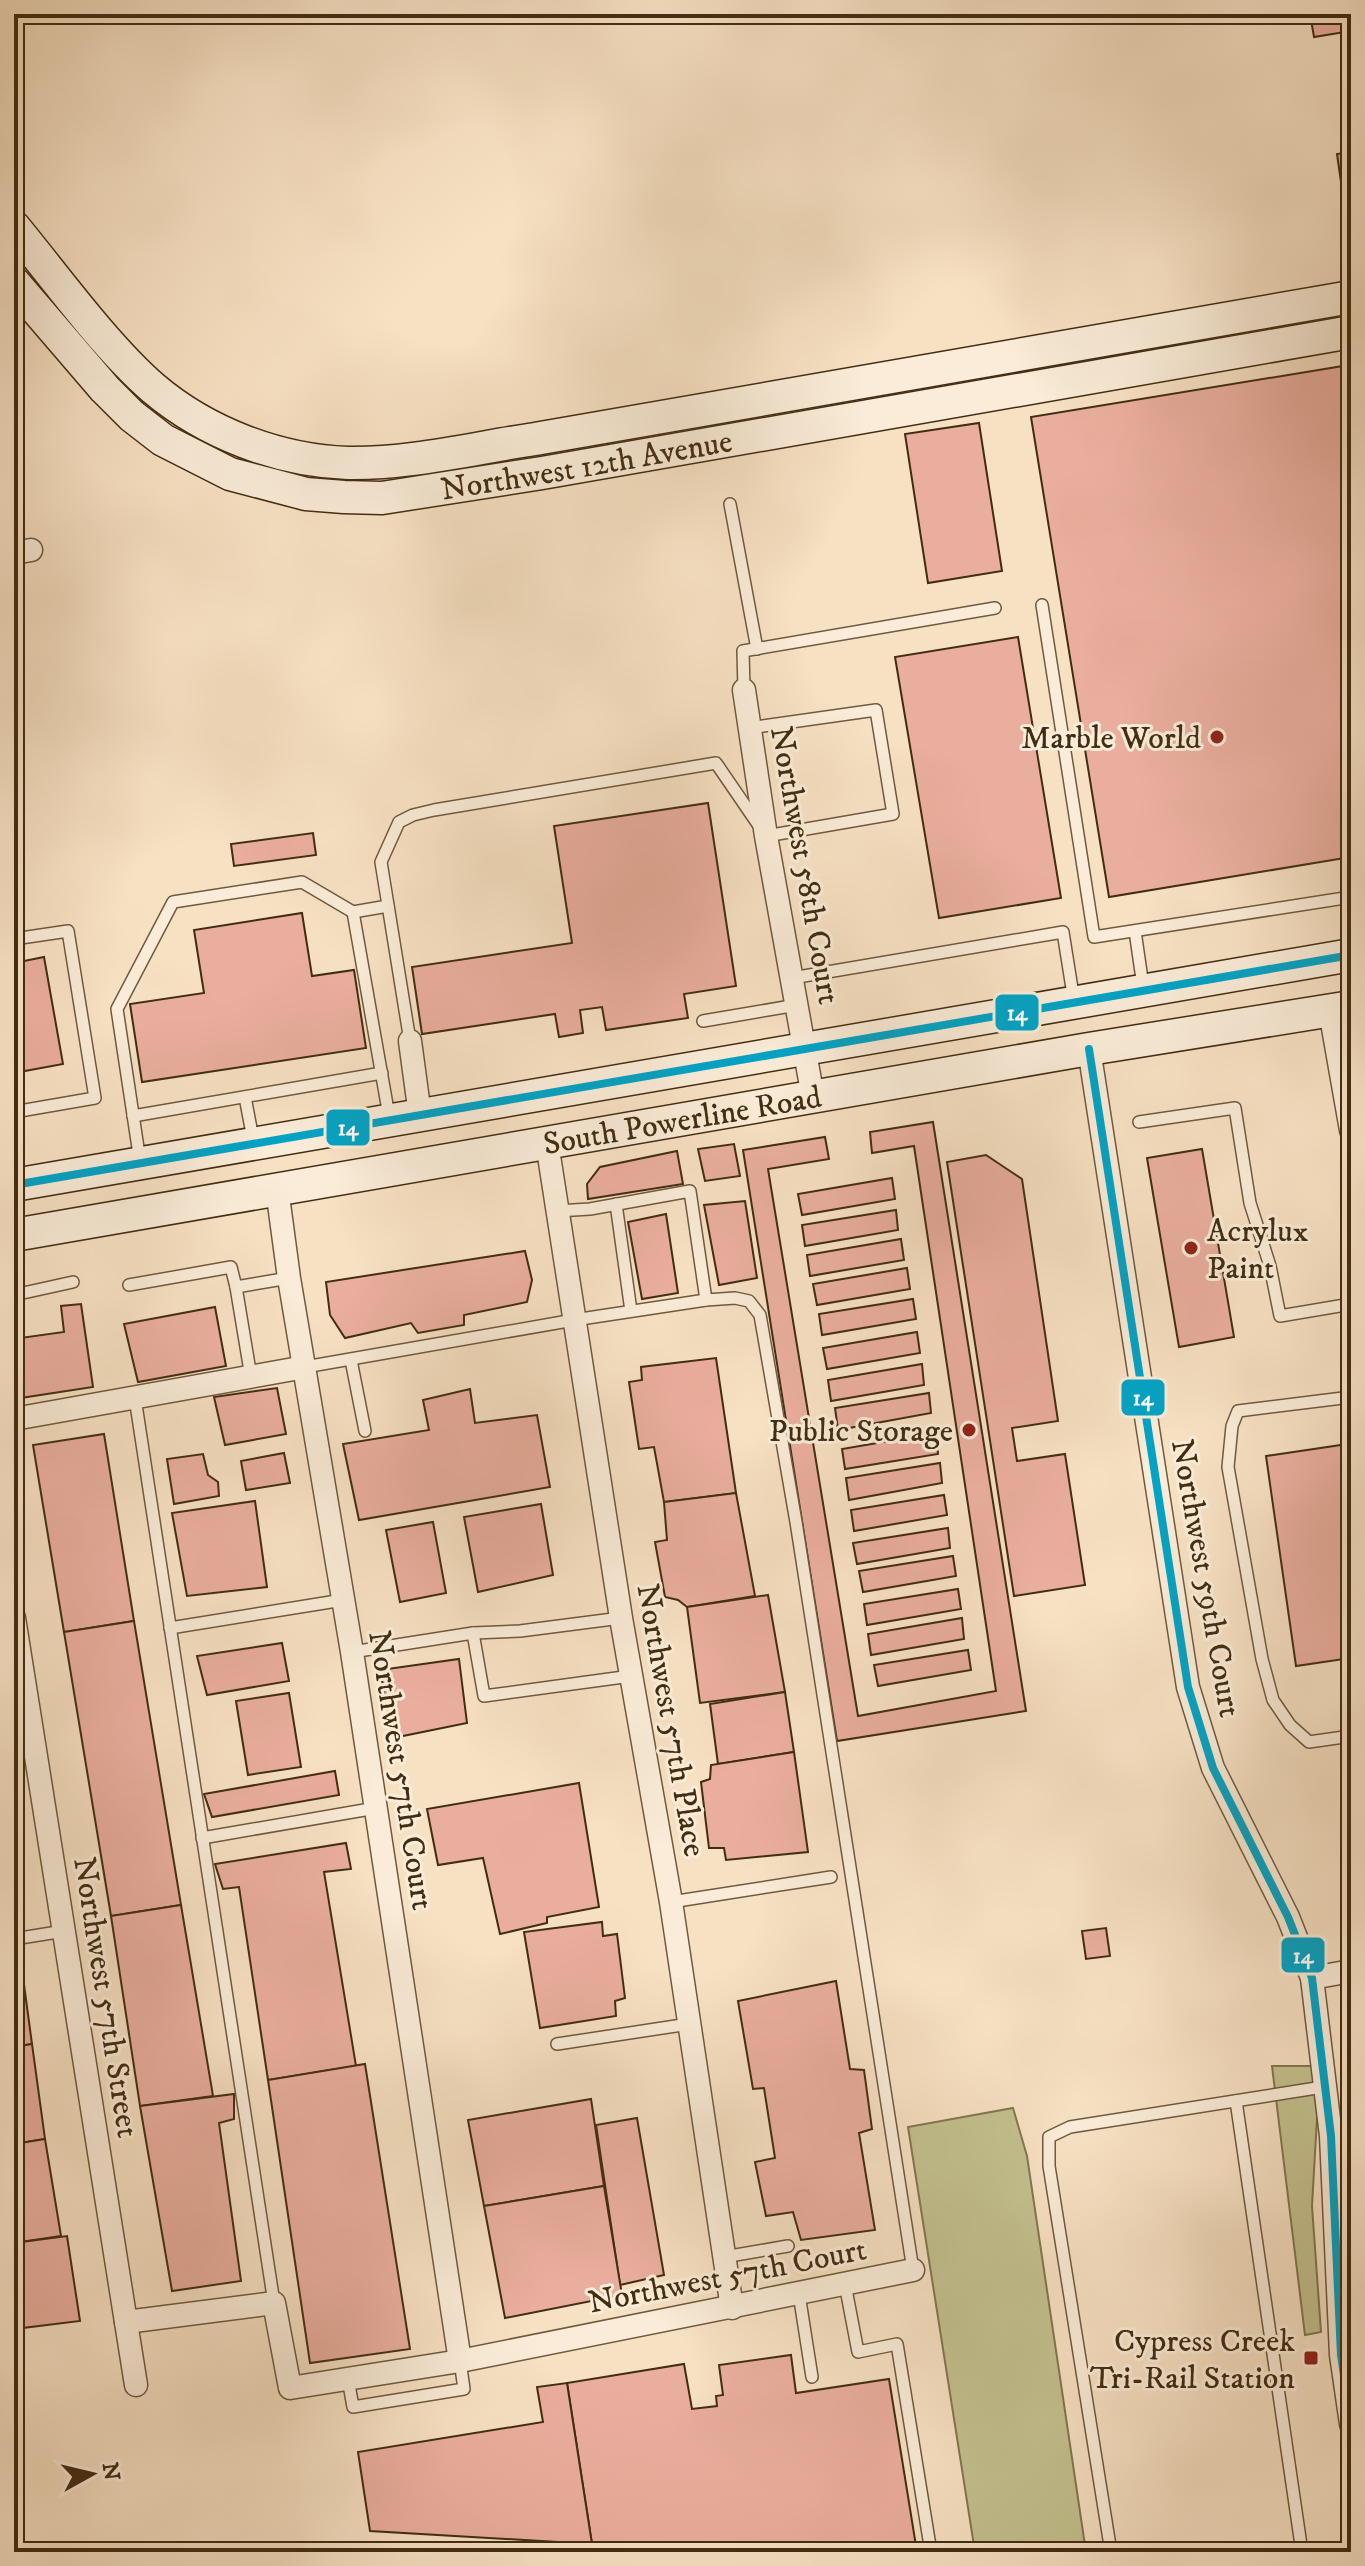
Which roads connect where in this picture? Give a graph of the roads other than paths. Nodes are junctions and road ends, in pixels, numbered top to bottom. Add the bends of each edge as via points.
1 (14, 227) edge
2 (14, 283) edge
3 (1346, 298) edge
4 (1349, 332) edge
5 (535, 439) junction
6 (542, 473) junction
7 (730, 504) dead end
8 (1042, 605) dead end
9 (995, 608) dead end
10 (757, 649) junction
11 (744, 690) joint
12 (749, 728) junction
13 (766, 836) junction
14 (1351, 897) edge
15 (388, 906) junction
16 (353, 912) junction
17 (1135, 931) junction
18 (14, 939) edge
19 (1351, 955) edge
20 (792, 978) junction
21 (1134, 992) junction
22 (1074, 1002) junction
23 (797, 1005) junction
24 (1033, 1009) junction
25 (1341, 1009) edge
26 (703, 1021) dead end
27 (410, 1041) joint
28 (805, 1048) junction
29 (1089, 1049) junction
30 (382, 1073) junction
31 (245, 1097) junction
32 (813, 1097) junction
33 (14, 1112) edge
34 (133, 1116) junction
35 (405, 1118) junction
36 (1139, 1122) dead end
37 (1351, 1130) edge
38 (305, 1135) junction
39 (547, 1143) junction
40 (254, 1144) junction
41 (140, 1164) junction
42 (18, 1186) edge
43 (277, 1189) junction
44 (616, 1204) junction
45 (557, 1211) junction
46 (14, 1235) edge
47 (289, 1278) junction
48 (73, 1282) dead end
49 (129, 1285) dead end
50 (236, 1287) junction
51 (14, 1295) edge
52 (706, 1300) junction
53 (1351, 1304) edge
54 (631, 1311) junction
55 (574, 1320) junction
56 (351, 1360) junction
57 (305, 1367) junction
58 (251, 1377) junction
59 (1351, 1397) edge
60 (135, 1398) junction
61 (14, 1419) edge
62 (365, 1431) dead end
63 (343, 1600) junction
64 (14, 1618) edge
65 (621, 1618) junction
66 (170, 1628) junction
67 (473, 1633) junction
68 (352, 1652) junction
69 (631, 1676) junction
70 (1351, 1736) edge
71 (376, 1808) junction
72 (202, 1838) junction
73 (831, 1877) dead end
74 (671, 1902) junction
75 (64, 1931) junction
76 (14, 1939) edge
77 (1351, 1971) edge
78 (1312, 1978) junction
79 (689, 2024) junction
80 (557, 2044) dead end
81 (1323, 2087) junction
82 (1236, 2101) junction
83 (1336, 2241) junction
84 (788, 2246) dead end
85 (724, 2257) junction
86 (913, 2270) joint
87 (845, 2284) junction
88 (799, 2294) junction
89 (1351, 2301) edge
90 (274, 2303) junction
91 (732, 2308) junction
92 (126, 2322) junction
93 (460, 2361) junction
94 (812, 2377) dead end
95 (136, 2385) dead end
96 (1351, 2424) edge
97 (931, 2552) edge
98 (1111, 2552) edge
99 (1302, 2552) edge

1 - 5 street, Northwest 12th Avenue via 154,388 212,427 244,441 348,463
2 - 6 street, Northwest 12th Avenue via 132,416 163,440 230,474 306,494 382,498
3 - 4 street
3 - 5 street, Northwest 12th Avenue
4 - 6 street, Northwest 12th Avenue
5 - 6 street
7 - 10 lane
8 - 17 lane via 1094,937
9 - 10 lane
10 - 11 lane via 743,651
11 - 12 street, Northwest 58th Court
12 - 13 street, Northwest 58th Court
12 - 13 lane via 876,710 893,814
13 - 15 lane via 716,763 434,810 399,822 381,862
13 - 20 street, Northwest 58th Court
14 - 17 lane
15 - 16 lane
15 - 27 lane
16 - 30 lane
16 - 34 lane via 302,882 173,902 117,1009
17 - 21 lane
18 - 33 lane via 68,931 95,1098
19 - 21 street, South Powerline Road
20 - 22 lane via 1063,932
20 - 23 street, Northwest 58th Court
21 - 22 street, South Powerline Road
21 - 29 street via 1105,1022
22 - 24 street, South Powerline Road
23 - 26 lane
23 - 28 street, Northwest 58th Court
24 - 28 street, South Powerline Road
24 - 29 street via 1073,1030
25 - 29 street, South Powerline Road
25 - 37 street
27 - 35 street
28 - 32 street, Northwest 58th Court
28 - 35 street, South Powerline Road
29 - 32 street, South Powerline Road
29 - 78 street, Northwest 59th Court via 1188,1687 1213,1768 1288,1917
30 - 31 lane
30 - 35 lane
31 - 34 lane
31 - 40 lane
32 - 39 street, South Powerline Road
34 - 41 lane
35 - 38 street, South Powerline Road
36 - 53 lane via 1235,1108 1250,1203 1280,1316
38 - 40 street, South Powerline Road
38 - 43 street via 280,1172
39 - 43 street, South Powerline Road
39 - 45 street, Northwest 57th Place
40 - 41 street, South Powerline Road
41 - 42 street, South Powerline Road
43 - 46 street, South Powerline Road
43 - 47 street, Northwest 57th Court
44 - 45 lane
44 - 52 lane via 690,1191
44 - 54 lane
45 - 55 street, Northwest 57th Place
47 - 50 lane
47 - 57 street, Northwest 57th Court
48 - 51 lane
49 - 50 lane via 231,1267
50 - 58 lane
52 - 54 lane
52 - 86 lane via 749,1301 760,1315
54 - 55 lane
55 - 56 lane
55 - 65 street, Northwest 57th Place
56 - 57 lane
56 - 62 lane
57 - 58 street
57 - 63 street, Northwest 57th Court
58 - 60 street
59 - 70 lane via 1238,1411 1228,1467 1273,1700 1309,1742
60 - 61 street
60 - 66 lane
63 - 66 lane
63 - 68 street, Northwest 57th Court
64 - 75 street, Northwest 57th Street
65 - 67 lane
65 - 69 street, Northwest 57th Place
66 - 72 lane
67 - 68 lane
67 - 69 lane via 484,1696
68 - 71 street, Northwest 57th Court
69 - 74 street, Northwest 57th Place
71 - 72 lane
71 - 93 street, Northwest 57th Court
72 - 90 lane
73 - 74 lane
74 - 79 street, Northwest 57th Place
75 - 76 lane
75 - 92 street, Northwest 57th Street
77 - 78 street
78 - 81 street, Northwest 59th Court
79 - 80 lane
79 - 85 street, Northwest 57th Place
81 - 82 lane
81 - 83 street, Northwest 59th Court
82 - 98 lane via 1070,2127 1049,2137 1049,2166
82 - 99 lane
83 - 89 street, Northwest 59th Court
83 - 96 street, Northwest 59th Court via 1341,2355
84 - 85 lane
85 - 91 street, Northwest 57th Place
86 - 87 street, Northwest 57th Court
87 - 88 street, Northwest 57th Court
87 - 97 lane via 858,2352 897,2344
88 - 91 street, Northwest 57th Court
88 - 94 lane
90 - 92 street
90 - 93 street, Northwest 57th Court via 290,2388
91 - 93 street, Northwest 57th Court
92 - 95 street, Northwest 57th Street

